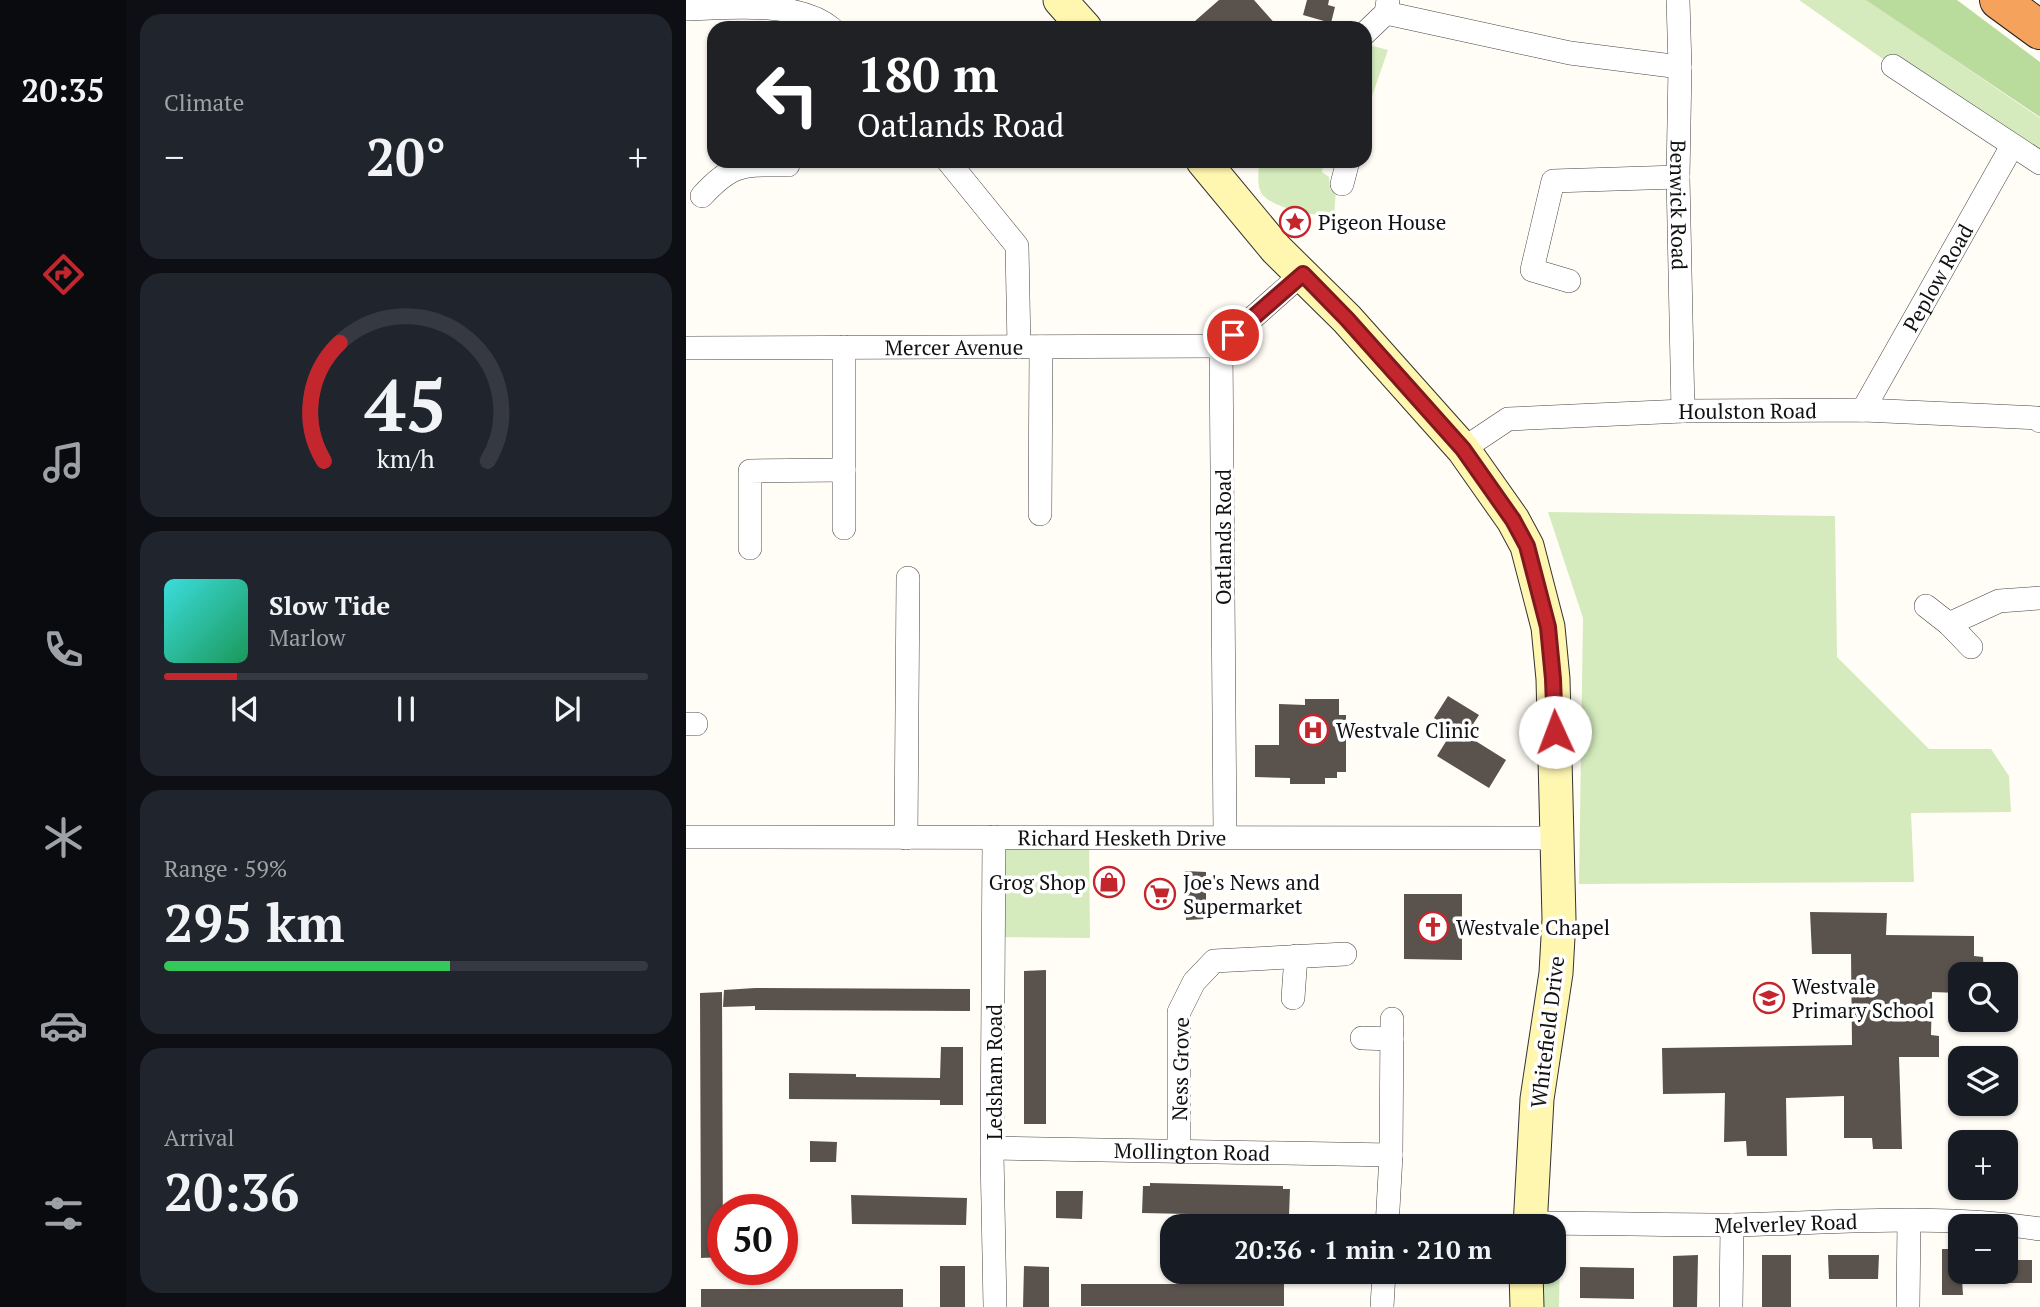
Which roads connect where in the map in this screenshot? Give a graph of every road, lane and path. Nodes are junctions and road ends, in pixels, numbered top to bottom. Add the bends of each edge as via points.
1 (1060, 0) edge
2 (1678, 0) edge
3 (1999, 0) edge
4 (1387, 6) edge
5 (686, 9) edge
6 (728, 18) edge
7 (820, 21) edge
8 (1079, 21) edge
9 (1372, 24) edge
10 (2040, 30) edge
11 (1893, 66) dead end
12 (1680, 67) junction
13 (2012, 146) junction
14 (2040, 163) edge
15 (738, 168) edge
16 (954, 168) edge
17 (1216, 168) edge
18 (1346, 168) edge
19 (1678, 177) junction
20 (1342, 184) dead end
21 (702, 196) dead end
22 (1303, 274) junction
23 (1570, 281) dead end
24 (1222, 346) junction
25 (844, 347) junction
26 (1030, 347) junction
27 (686, 348) edge
28 (1863, 410) junction
29 (1683, 411) junction
30 (2040, 421) edge
31 (1463, 449) junction
32 (844, 470) junction
33 (1040, 514) dead end
34 (844, 528) dead end
35 (750, 548) dead end
36 (908, 578) dead end
37 (2040, 598) edge
38 (1926, 607) dead end
39 (1949, 624) junction
40 (1971, 647) dead end
41 (686, 836) edge
42 (994, 836) junction
43 (1225, 836) junction
44 (906, 838) junction
45 (1558, 838) junction
46 (1345, 954) dead end
47 (1296, 956) junction
48 (1293, 998) dead end
49 (1362, 1038) dead end
50 (994, 1148) junction
51 (1179, 1150) junction
52 (1391, 1155) junction
53 (1388, 1214) edge
54 (1531, 1214) edge
55 (1909, 1221) junction
56 (1732, 1224) junction
57 (1566, 1225) edge
58 (2040, 1229) edge
59 (1383, 1284) edge
60 (1527, 1284) edge
61 (996, 1307) edge
62 (1382, 1307) edge
63 (1527, 1307) edge
64 (1731, 1307) edge
65 (1908, 1307) edge

1 - 8 main road
2 - 12 street, Benwick Road
3 - 10 highway
4 - 9 street
4 - 12 street via 1570,53
5 - 6 street
6 - 7 street via 783,8
11 - 13 street
12 - 19 street, Benwick Road
13 - 14 street
13 - 28 street, Peplow Road
15 - 21 street via 720,176
16 - 26 street via 1017,246
17 - 22 main road, Whitefield Drive via 1276,249
18 - 20 street
19 - 23 street via 1553,181 1532,270
19 - 29 street, Benwick Road
22 - 24 street
22 - 31 main road, Whitefield Drive
24 - 26 street, Mercer Avenue
24 - 43 street, Oatlands Road
25 - 26 street, Mercer Avenue
25 - 27 street, Mercer Avenue
25 - 32 street
26 - 33 street
28 - 29 street, Houlston Road
28 - 30 street, Houlston Road
29 - 31 street, Houlston Road via 1508,419
31 - 45 main road, Whitefield Drive via 1513,520 1535,572 1548,627 1553,679
32 - 34 street
32 - 35 street via 750,471
36 - 44 street
37 - 39 street via 1999,601
38 - 39 street
39 - 40 street
41 - 44 street, Richard Hesketh Drive
42 - 43 street, Richard Hesketh Drive
42 - 44 street, Richard Hesketh Drive
42 - 50 street, Ledsham Road
43 - 45 street, Richard Hesketh Drive
45 - 54 main road, Whitefield Drive via 1556,973 1537,1099
46 - 47 street, Ness Grove
47 - 48 street
47 - 51 street, Ness Grove via 1214,961 1194,982 1179,1012
49 - 52 street via 1392,1029
50 - 51 street, Mollington Road
50 - 61 street, Ledsham Road
51 - 52 street, Mollington Road
52 - 53 street
55 - 56 street, Melverley Road
55 - 58 street, Melverley Road via 2003,1223
55 - 65 street
56 - 57 street, Melverley Road
56 - 64 street
59 - 62 street
60 - 63 main road

